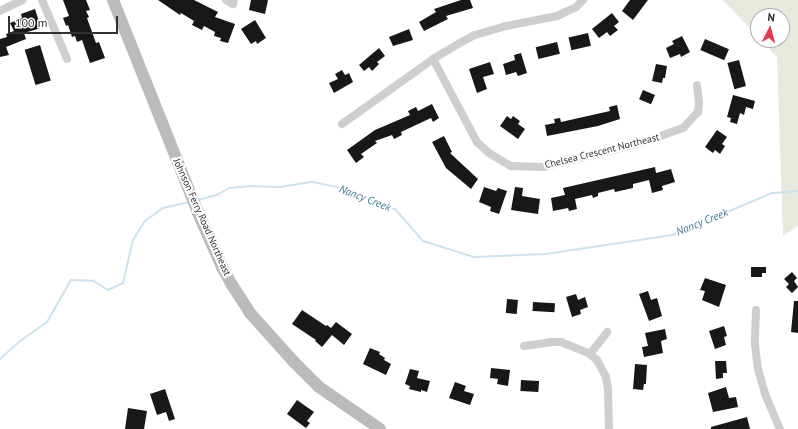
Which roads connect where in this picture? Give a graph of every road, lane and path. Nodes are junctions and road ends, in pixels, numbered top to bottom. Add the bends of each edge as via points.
1 (23, 0) edge
2 (42, 0) edge
3 (113, 0) edge
4 (226, 0) edge
5 (234, 0) edge
6 (583, 0) edge
7 (0, 11) edge
8 (67, 59) dead end
9 (433, 59) junction
10 (697, 85) dead end
11 (342, 124) dead end
12 (756, 310) dead end
13 (608, 332) dead end
14 (524, 346) dead end
15 (590, 354) junction
16 (380, 429) edge
17 (609, 429) edge
18 (780, 429) edge

1 - 7 street
2 - 8 street
3 - 16 main road, Johnson Ferry Road Northeast via 222,267 250,313 319,386
4 - 5 street via 233,4
6 - 9 street via 576,7 557,16 475,35
9 - 10 street, Chelsea Crescent Northeast via 477,142 489,153 511,166 543,167 641,143 683,128 698,112
9 - 11 street
12 - 18 street via 755,345 758,369 765,394
13 - 15 street
14 - 15 street via 561,342
15 - 17 street via 597,360 606,377 610,405

